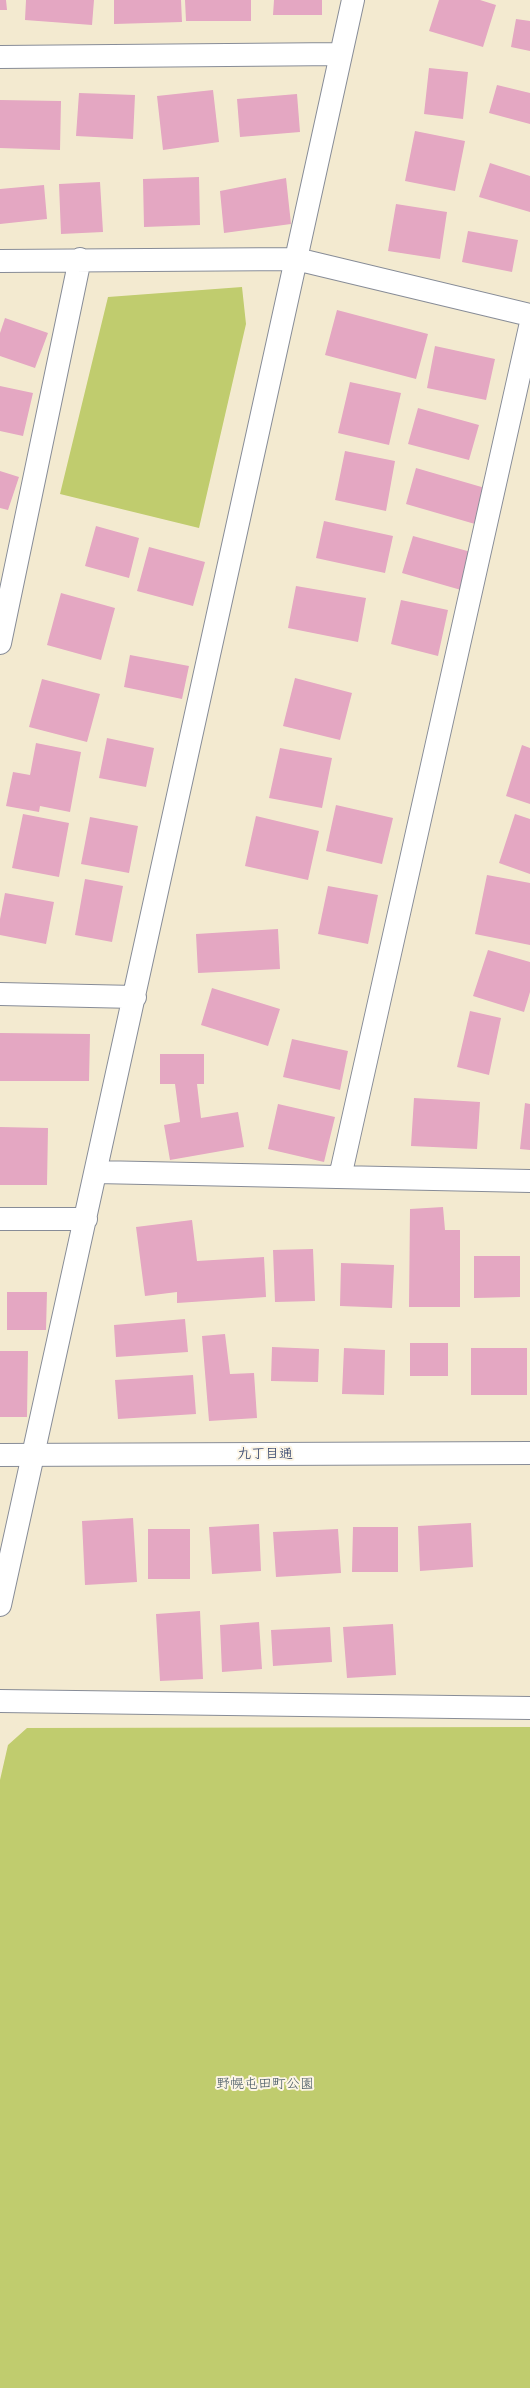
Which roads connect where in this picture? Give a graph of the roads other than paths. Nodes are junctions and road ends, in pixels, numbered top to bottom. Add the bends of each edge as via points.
1 (352, 0) edge
2 (341, 54) junction
3 (0, 58) edge
4 (80, 259) junction
5 (296, 259) junction
6 (0, 261) edge
7 (530, 315) edge
8 (530, 327) edge
9 (0, 643) edge
10 (0, 994) edge
11 (135, 997) junction
12 (96, 1172) junction
13 (340, 1177) junction
14 (530, 1181) edge
15 (0, 1219) edge
16 (86, 1219) junction
17 (530, 1453) edge
18 (0, 1455) edge
19 (34, 1455) junction
20 (0, 1605) edge
21 (0, 1701) edge
22 (530, 1708) edge

1 - 2 street
2 - 3 street
2 - 5 street
4 - 5 street
4 - 6 street
4 - 9 street
5 - 7 street
5 - 11 street
8 - 13 street
10 - 11 street
11 - 12 street
12 - 13 street
12 - 16 street
13 - 14 street
15 - 16 street
16 - 19 street
17 - 19 street, 九丁目通
18 - 19 street, 九丁目通
19 - 20 street
21 - 22 street

